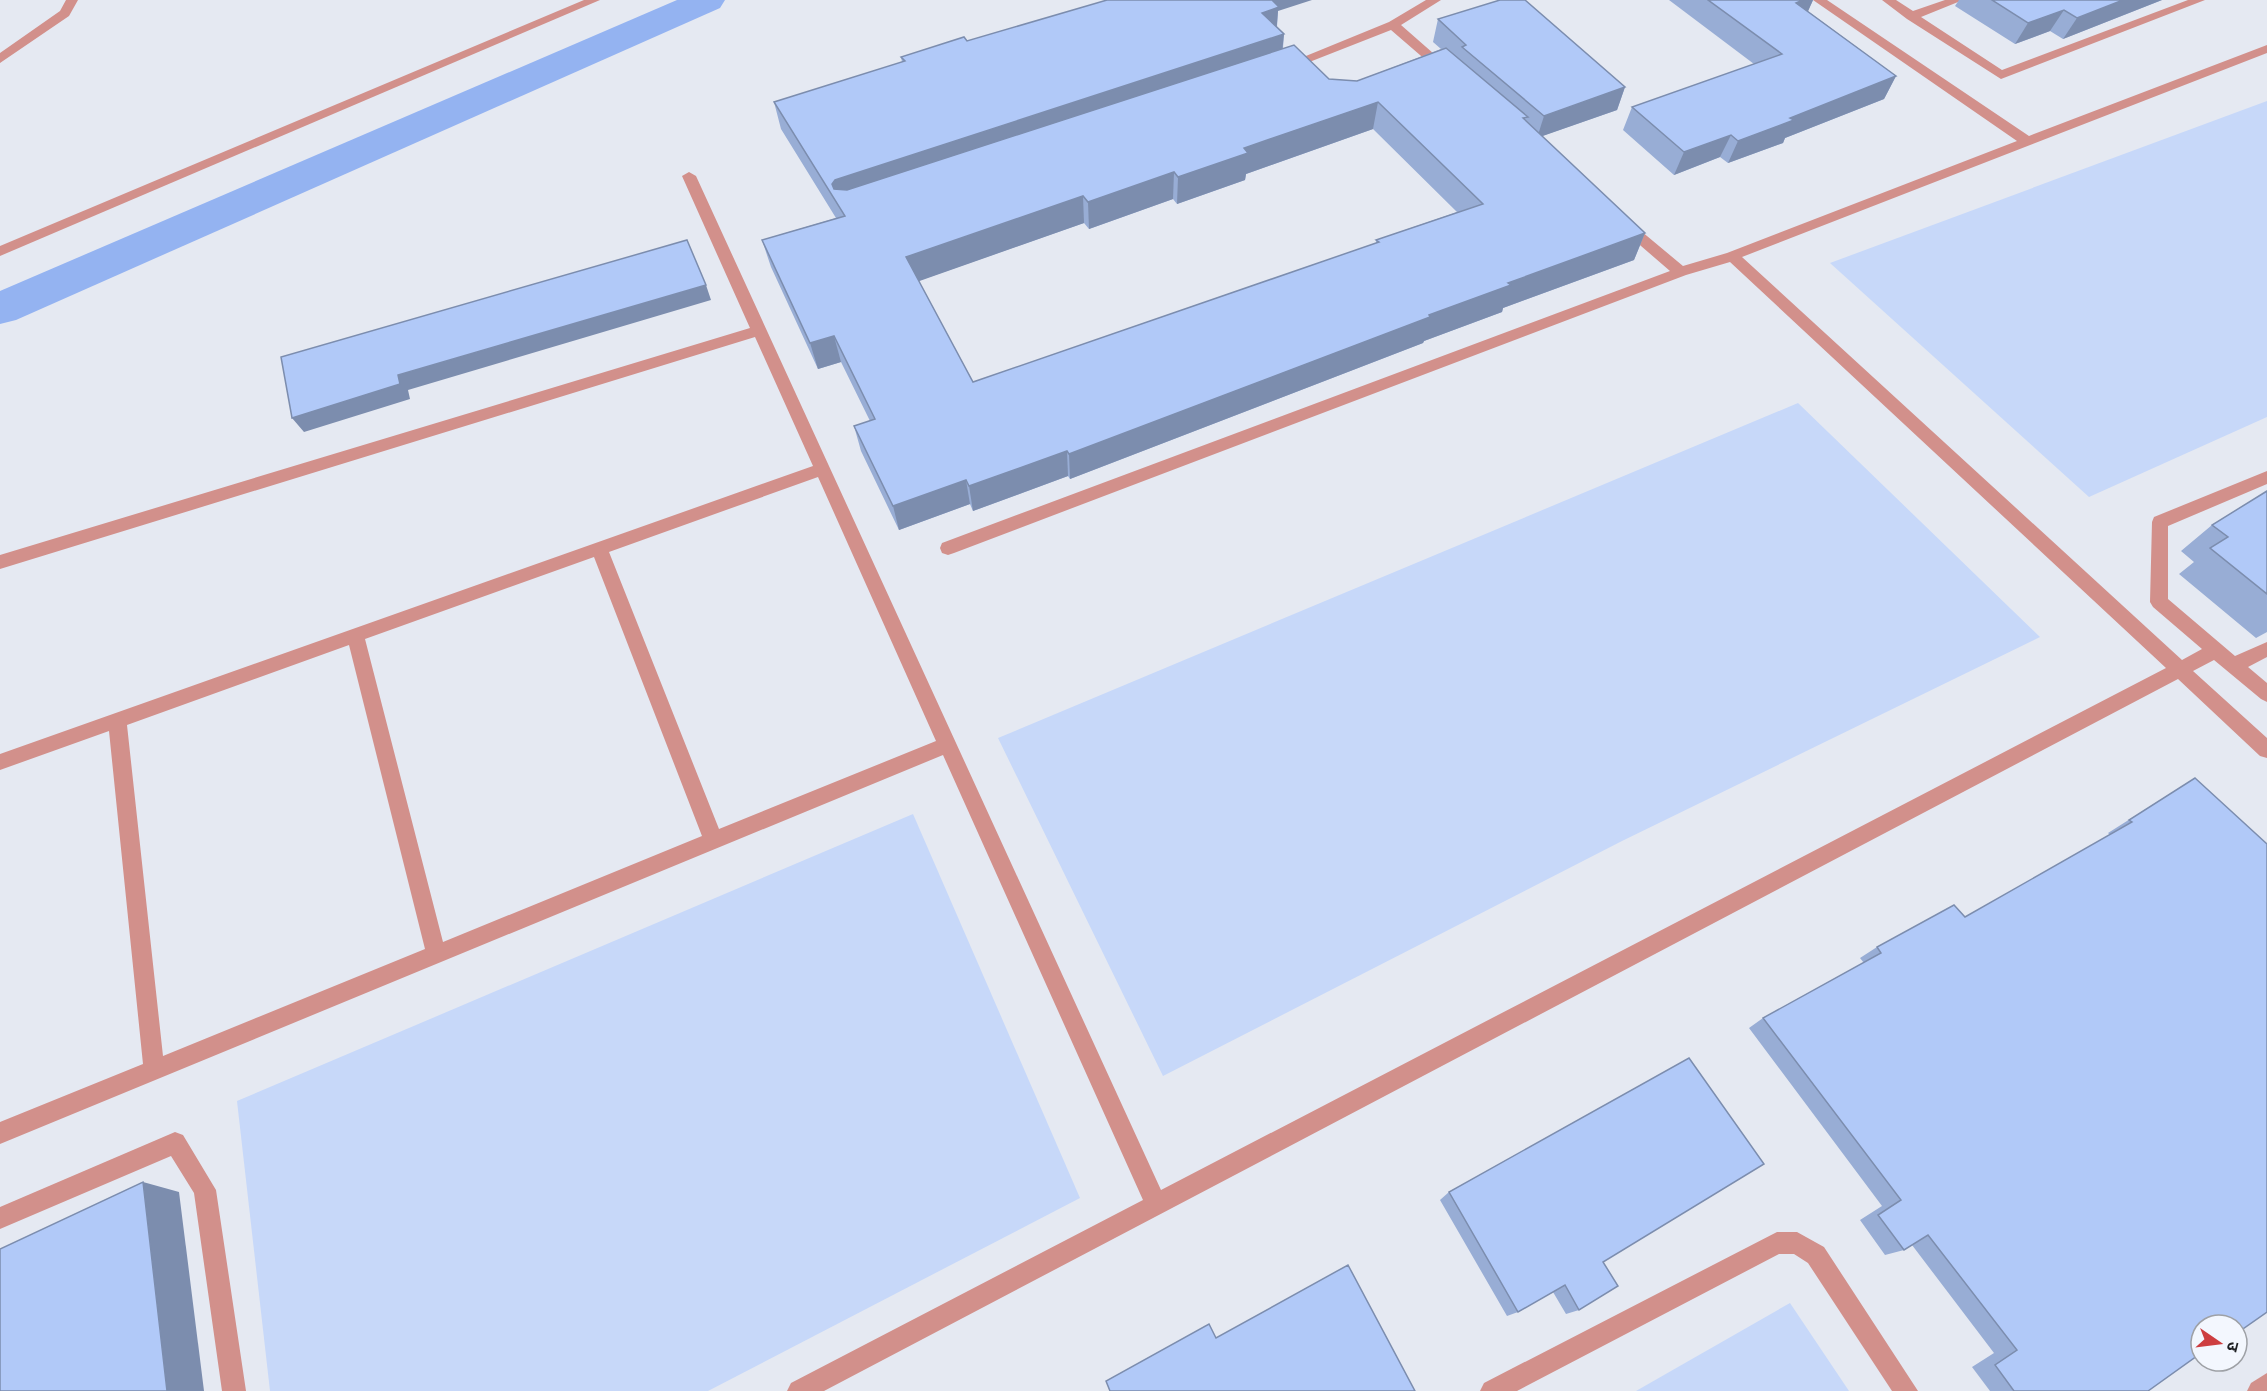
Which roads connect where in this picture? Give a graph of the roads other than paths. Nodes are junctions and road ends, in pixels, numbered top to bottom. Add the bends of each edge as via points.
1 (72, 0) edge
2 (594, 0) edge
3 (1435, 0) edge
4 (1819, 0) edge
5 (1888, 0) edge
6 (1957, 0) edge
7 (2199, 0) edge
8 (1911, 16) junction
9 (1393, 25) junction
10 (2267, 49) edge
11 (0, 59) edge
12 (1270, 72) edge
13 (1456, 79) edge
14 (2028, 142) junction
15 (689, 176) dead end
16 (1618, 218) edge
17 (0, 250) edge
18 (1732, 256) junction
19 (1681, 272) junction
20 (760, 330) junction
21 (823, 469) junction
22 (2267, 477) edge
23 (948, 548) dead end
24 (599, 549) junction
25 (0, 562) edge
26 (355, 635) junction
27 (2267, 649) edge
28 (2217, 650) junction
29 (2235, 665) junction
30 (2179, 668) junction
31 (2267, 693) edge
32 (117, 721) junction
33 (948, 745) junction
34 (2267, 750) edge
35 (0, 762) edge
36 (714, 841) junction
37 (436, 954) junction
38 (154, 1070) junction
39 (0, 1133) edge
40 (1156, 1204) junction
41 (0, 1218) edge
42 (2267, 1385) edge
43 (234, 1391) edge
44 (799, 1391) edge
45 (1492, 1391) edge
46 (1906, 1391) edge
47 (2259, 1391) edge

1 - 11 street via 65,13
2 - 17 street
3 - 9 street
4 - 14 street
5 - 8 street
6 - 8 street
7 - 8 street via 2001,75
9 - 12 street
9 - 13 street
10 - 14 street
14 - 18 street
15 - 20 street
16 - 19 street
18 - 19 street
18 - 30 street
19 - 23 street
20 - 21 street
20 - 25 street
21 - 24 street
21 - 33 street
22 - 28 street via 2160,522 2159,602
24 - 26 street
24 - 36 street
26 - 32 street
26 - 37 street
27 - 29 street
28 - 29 street
28 - 30 street
29 - 31 street
30 - 34 street
30 - 40 street
32 - 35 street
32 - 38 street
33 - 36 street
33 - 40 street
36 - 37 street
37 - 38 street
38 - 39 street
40 - 44 street
41 - 43 street via 175,1143 206,1191
42 - 47 street
45 - 46 street via 1777,1243 1797,1243 1816,1255

